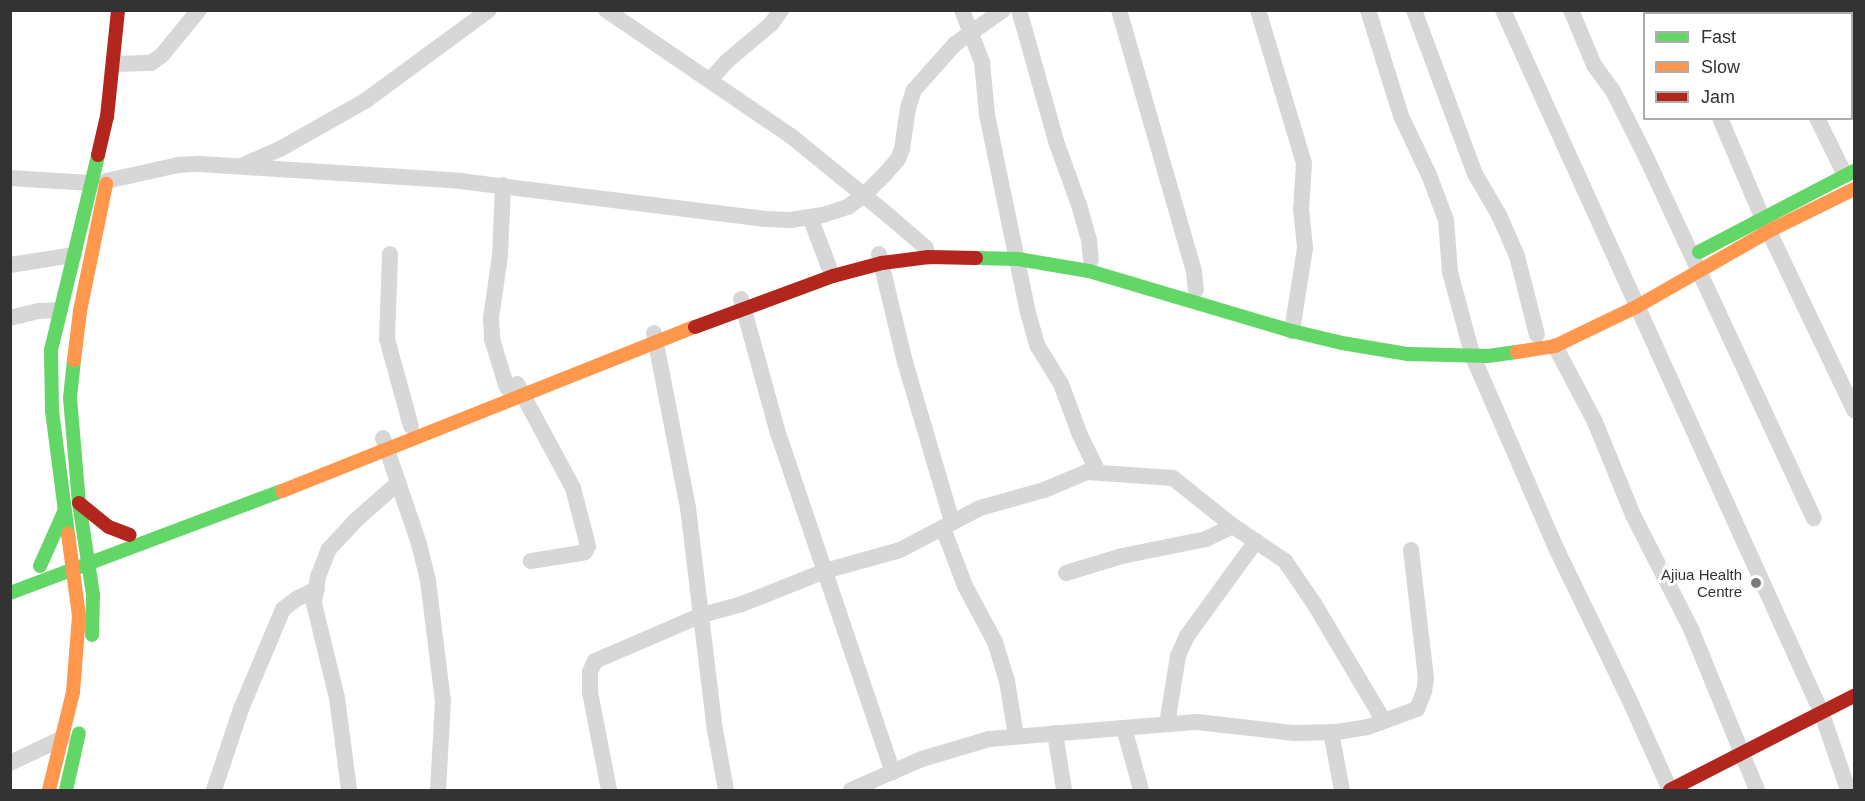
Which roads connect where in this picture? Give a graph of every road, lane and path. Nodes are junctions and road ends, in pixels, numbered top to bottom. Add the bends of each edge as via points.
1 (118, 10) edge
2 (199, 10) edge
3 (489, 10) edge
4 (606, 10) edge
5 (781, 10) edge
6 (962, 10) edge
7 (1003, 10) edge
8 (1019, 10) edge
9 (1119, 10) edge
10 (1258, 10) edge
11 (1368, 10) edge
12 (1414, 10) edge
13 (1503, 10) edge
14 (1571, 10) edge
15 (969, 34) junction
16 (125, 69) junction
17 (710, 80) junction
18 (1721, 120) edge
19 (1818, 120) edge
20 (236, 168) junction
21 (10, 178) edge
22 (99, 182) junction
23 (1852, 184) edge
24 (503, 185) junction
25 (864, 195) junction
26 (810, 217) junction
27 (1765, 224) junction
28 (927, 252) junction
29 (390, 254) dead end
30 (1017, 254) junction
31 (74, 255) junction
32 (881, 258) junction
33 (1091, 260) junction
34 (1691, 263) junction
35 (10, 265) edge
36 (830, 267) junction
37 (1648, 284) dead end
38 (1196, 290) junction
39 (1633, 301) junction
40 (742, 304) junction
41 (60, 310) junction
42 (10, 318) edge
43 (1293, 325) junction
44 (1557, 334) junction
45 (1537, 335) junction
46 (655, 337) junction
47 (1472, 350) junction
48 (515, 389) junction
49 (1854, 410) edge
50 (411, 426) junction
51 (384, 443) junction
52 (1098, 472) junction
53 (398, 483) junction
54 (79, 503) junction
55 (64, 511) junction
56 (1814, 518) dead end
57 (948, 525) junction
58 (1233, 526) junction
59 (1256, 541) junction
60 (131, 542) junction
61 (1411, 550) dead end
62 (88, 557) junction
63 (531, 561) dead end
64 (70, 563) junction
65 (825, 571) junction
66 (1066, 573) dead end
67 (10, 578) edge
68 (49, 582) junction
69 (317, 589) junction
70 (10, 593) edge
71 (93, 595) junction
72 (702, 615) junction
73 (79, 616) junction
74 (91, 653) dead end
75 (89, 672) dead end
76 (1854, 696) edge
77 (1822, 714) junction
78 (1384, 721) junction
79 (1167, 724) junction
80 (1124, 728) junction
81 (1331, 732) junction
82 (1055, 733) junction
83 (1016, 736) junction
84 (63, 738) junction
85 (1743, 755) junction
86 (10, 763) edge
87 (893, 772) junction
88 (49, 790) edge
89 (66, 790) edge
90 (214, 790) edge
91 (349, 790) edge
92 (438, 790) edge
93 (609, 790) edge
94 (726, 790) edge
95 (851, 790) edge
96 (1064, 790) edge
97 (1141, 790) edge
98 (1342, 790) edge
99 (1670, 790) edge
100 (1757, 790) edge
101 (1848, 790) edge

1 - 16 street
2 - 16 street via 162,55 151,63
3 - 20 street via 365,101 280,149
4 - 17 street
5 - 17 street
6 - 15 street
7 - 15 street
8 - 33 street via 1057,144 1079,205
9 - 38 street
10 - 43 street via 1304,163 1301,209 1305,248
11 - 47 street via 1401,116 1446,220 1450,272
12 - 45 street via 1475,174 1499,215 1516,256
13 - 39 street
14 - 34 street via 1594,64 1613,91
15 - 25 street via 914,90 898,159
15 - 30 street via 982,62 993,147
16 - 22 street
16 - 22 street via 107,117
17 - 25 street via 791,136
18 - 27 street
19 - 23 street
20 - 22 street via 178,165
20 - 24 street
21 - 22 street
22 - 31 street
22 - 54 street via 73,361 71,407
23 - 27 street
24 - 26 street via 764,219
24 - 48 street via 492,339
25 - 26 street via 848,207
25 - 28 street
26 - 36 street
27 - 34 street
27 - 49 street
28 - 30 street
28 - 32 street
29 - 50 street via 387,339
30 - 33 street
30 - 43 street
30 - 52 street via 1037,345 1061,384
31 - 35 street
31 - 41 street
32 - 36 street
32 - 40 street
32 - 57 street via 904,362
33 - 38 street
34 - 39 street
34 - 56 street
36 - 40 street
37 - 39 street
38 - 43 street
39 - 44 street
39 - 44 street
39 - 77 street
40 - 46 street
40 - 65 street via 778,433
41 - 42 street
41 - 55 street via 51,350 50,379
43 - 47 street
44 - 45 street
44 - 47 street
44 - 85 street via 1633,515 1691,629
45 - 47 street
46 - 48 street
46 - 72 street via 688,508
47 - 99 street via 1557,550
48 - 50 street
48 - 51 street
48 - 63 street via 542,427 573,488 588,546 585,552
50 - 51 street
51 - 53 street
51 - 60 street via 268,497
52 - 57 street via 1087,472 1044,490 980,508
52 - 58 street via 1173,478
53 - 69 street via 328,549
53 - 92 street via 419,544 435,626 443,701
54 - 60 street
54 - 62 street
55 - 64 street
55 - 68 street
57 - 65 street via 900,550
57 - 83 street via 965,586 995,642 1007,681
58 - 59 street
58 - 66 street via 1206,539 1122,556
59 - 78 street via 1285,561
59 - 79 street via 1187,636 1178,656
60 - 62 street
60 - 71 street via 100,580
61 - 78 street via 1424,692 1417,709
62 - 64 street
62 - 71 street
64 - 68 street
64 - 73 street
65 - 72 street
65 - 87 street
67 - 68 street
68 - 70 street
68 - 73 street
69 - 90 street via 283,609 241,709
69 - 91 street via 314,604 338,699
71 - 74 street
72 - 93 street via 595,661 592,666 590,692
72 - 94 street
73 - 84 street via 73,692
75 - 89 street
76 - 77 street
77 - 85 street
77 - 101 street
78 - 81 street
79 - 80 street
79 - 81 street via 1220,722 1294,733
80 - 82 street
80 - 97 street
81 - 98 street
82 - 83 street
82 - 96 street
83 - 87 street via 955,748
84 - 86 street
84 - 88 street
85 - 99 street
85 - 100 street
87 - 95 street

